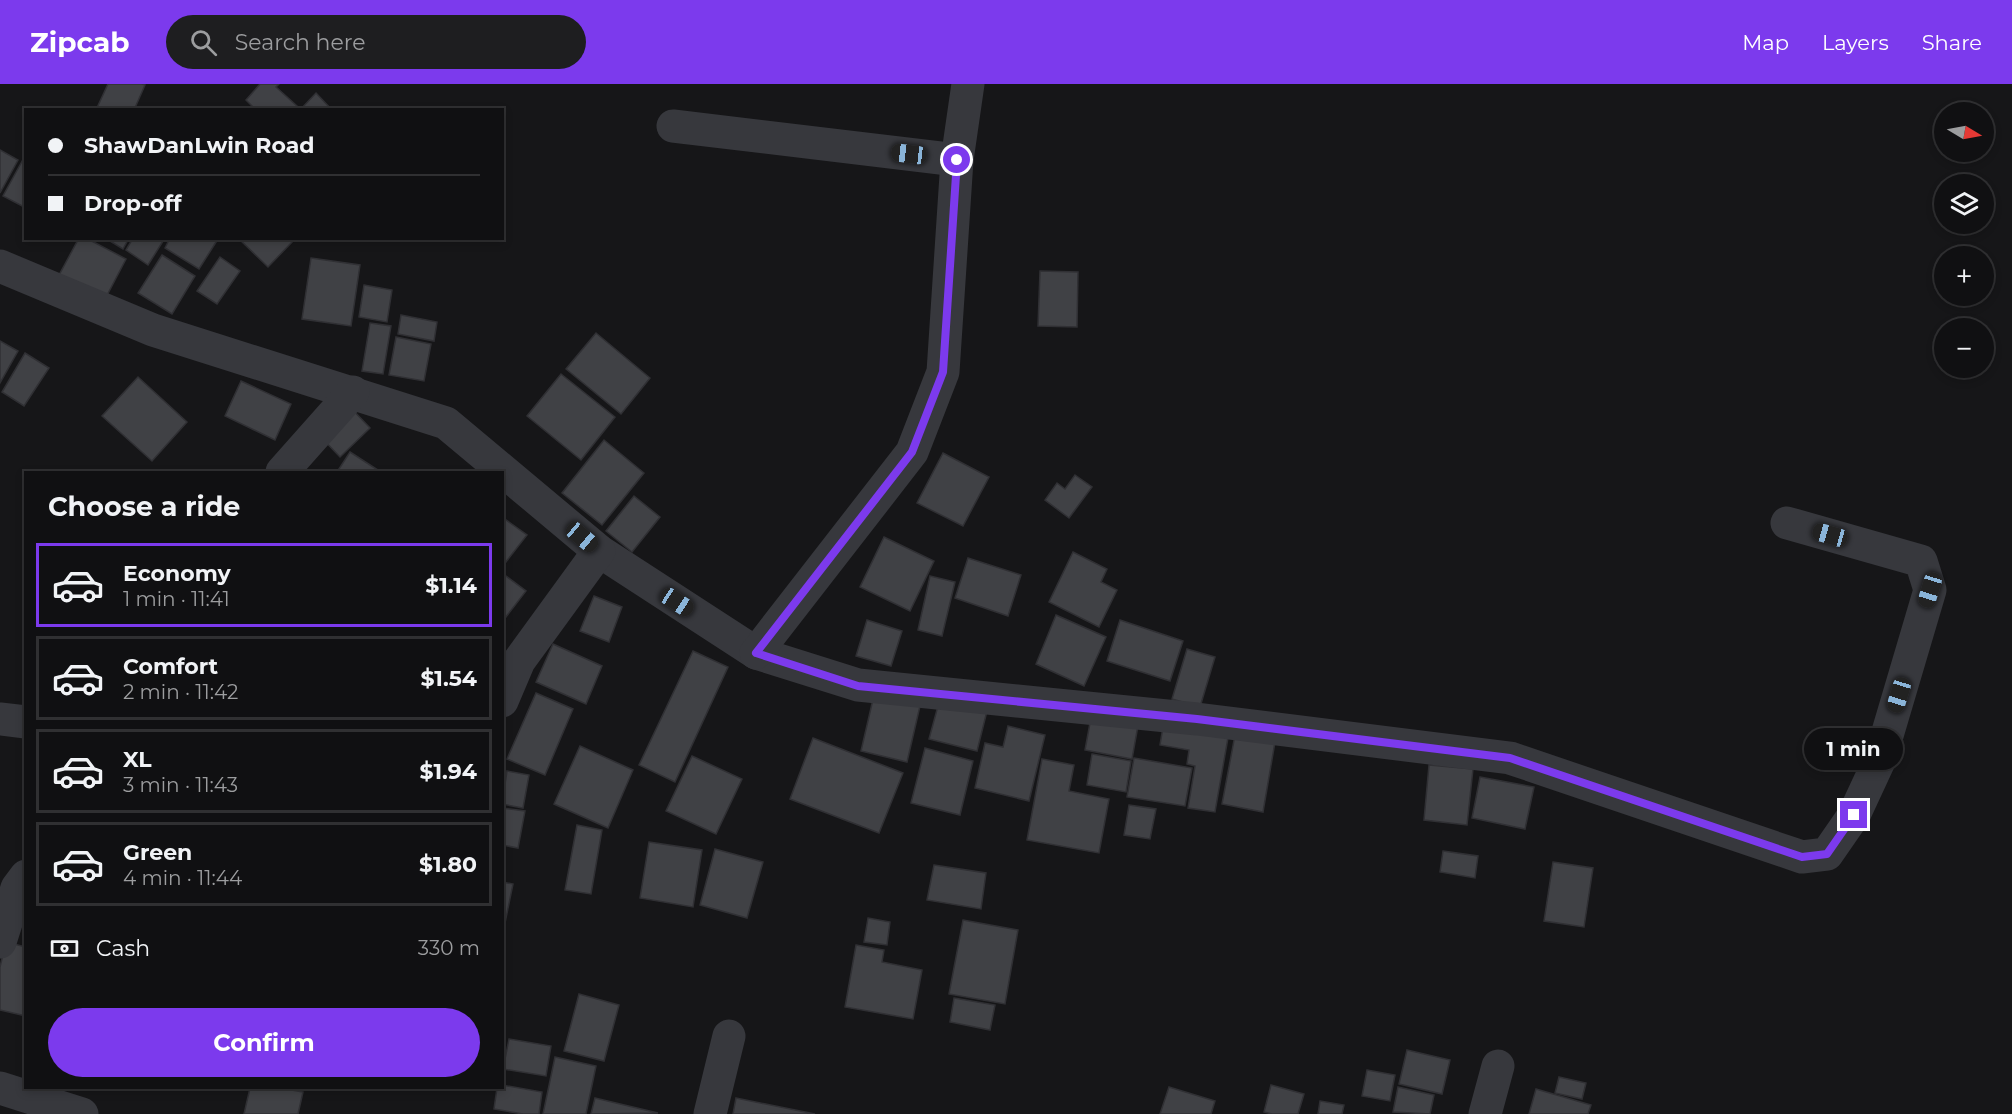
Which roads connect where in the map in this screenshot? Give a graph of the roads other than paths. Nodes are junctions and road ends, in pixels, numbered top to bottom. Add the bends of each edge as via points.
1 (968, 84) edge
2 (673, 126) dead end
3 (957, 160) junction
4 (0, 266) edge
5 (352, 392) junction
6 (283, 471) edge
7 (503, 471) edge
8 (504, 472) edge
9 (1787, 523) dead end
10 (599, 551) junction
11 (756, 653) junction
12 (504, 696) edge
13 (0, 719) edge
14 (24, 722) edge
15 (24, 879) edge
16 (0, 942) edge
17 (729, 1036) dead end
18 (1498, 1066) dead end
19 (0, 1088) edge
20 (82, 1114) edge
21 (710, 1114) edge
22 (1485, 1114) edge

1 - 3 street
2 - 3 street
3 - 11 street via 943,372 912,452
4 - 5 street via 153,330
5 - 6 street
5 - 7 street via 446,423
8 - 10 street
9 - 11 street via 1921,561 1930,590 1880,759 1854,815 1827,854 1802,857 1510,758 1197,719 858,686
10 - 11 street
10 - 12 street via 519,661
13 - 14 street
15 - 16 street via 17,888
17 - 21 street
18 - 22 street
19 - 20 street

